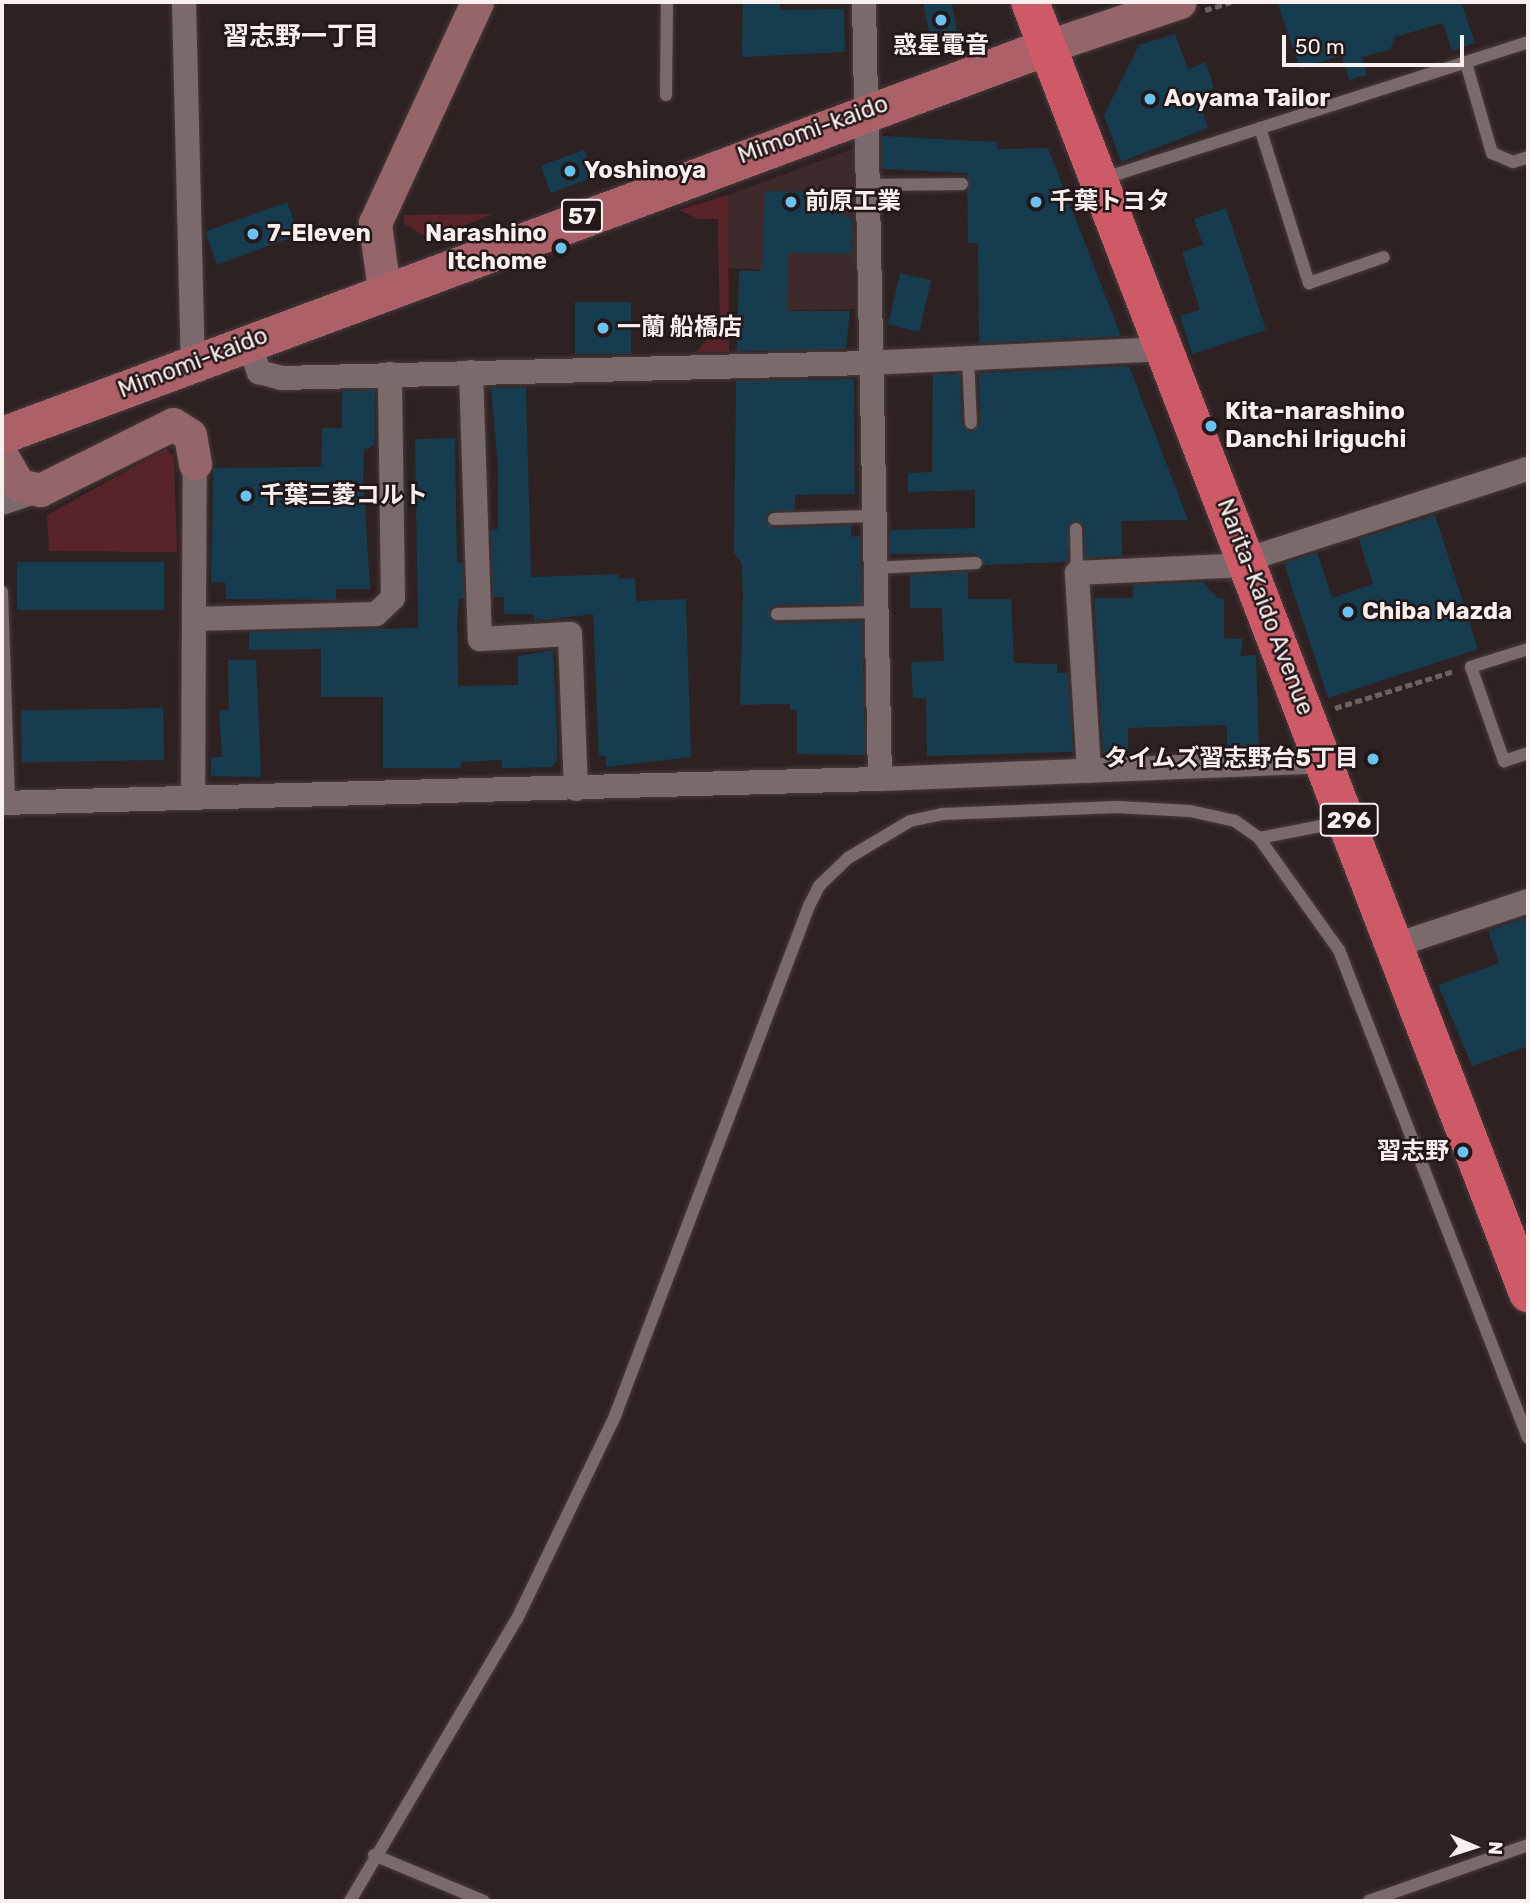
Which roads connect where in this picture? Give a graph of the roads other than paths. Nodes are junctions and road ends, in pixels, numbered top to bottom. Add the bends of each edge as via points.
1 (184, 2) edge
2 (477, 2) edge
3 (667, 2) edge
4 (864, 2) edge
5 (1030, 2) edge
6 (1180, 2) edge
7 (1528, 42) edge
8 (1046, 47) junction
9 (1465, 63) junction
10 (666, 95) dead end
11 (865, 111) junction
12 (1260, 128) junction
13 (1528, 157) edge
14 (1098, 180) junction
15 (962, 184) dead end
16 (867, 185) junction
17 (1384, 257) dead end
18 (384, 290) junction
19 (250, 342) junction
20 (1165, 349) junction
21 (968, 358) junction
22 (867, 363) junction
23 (193, 364) junction
24 (471, 372) junction
25 (390, 374) junction
26 (971, 423) dead end
27 (2, 435) edge
28 (2, 456) edge
29 (195, 464) joint
30 (1528, 470) edge
31 (40, 490) junction
32 (2, 503) edge
33 (871, 516) junction
34 (774, 519) dead end
35 (1076, 529) dead end
36 (1247, 561) junction
37 (976, 563) dead end
38 (873, 568) junction
39 (1077, 573) junction
40 (2, 592) edge
41 (874, 612) junction
42 (777, 614) dead end
43 (195, 619) junction
44 (1528, 649) edge
45 (1528, 753) edge
46 (1325, 761) junction
47 (1089, 771) junction
48 (880, 779) junction
49 (576, 789) junction
50 (193, 798) junction
51 (5, 803) edge
52 (1349, 820) junction
53 (1259, 838) junction
54 (1528, 901) edge
55 (1396, 945) junction
56 (1528, 1293) edge
57 (1528, 1438) edge
58 (1528, 1845) edge
59 (374, 1856) junction
60 (350, 1901) edge
61 (484, 1901) edge
62 (1369, 1901) edge

1 - 23 street
2 - 18 street via 375,223
3 - 10 lane
4 - 11 street
5 - 8 highway, Narita-Kaido Avenue / 296
6 - 8 street
7 - 9 lane
8 - 11 main road, Mimomi-kaido / 57
8 - 14 highway, Narita-Kaido Avenue / 296
9 - 12 lane
9 - 13 lane via 1492,153 1513,162
11 - 16 street
11 - 18 main road, Mimomi-kaido / 57
12 - 14 lane
12 - 17 lane via 1309,283
14 - 20 highway, Narita-Kaido Avenue / 296
15 - 16 lane
16 - 22 street
18 - 19 main road, Mimomi-kaido / 57
19 - 23 main road, Mimomi-kaido / 57
19 - 25 street via 254,365 267,376
20 - 21 street
20 - 36 highway, Narita-Kaido Avenue / 296
21 - 22 street
21 - 26 lane
22 - 24 street
22 - 33 street
23 - 27 main road, Mimomi-kaido / 57
24 - 25 street
24 - 49 street via 480,639 570,634
25 - 43 street via 393,598 376,614
28 - 31 street via 19,485
29 - 31 street via 190,435 173,424
29 - 43 street
30 - 36 street
31 - 32 street
33 - 34 lane
33 - 38 street
35 - 39 lane
36 - 39 street
36 - 46 highway, Narita-Kaido Avenue / 296
37 - 38 lane
38 - 41 street
39 - 47 street
40 - 51 lane
41 - 42 lane
41 - 48 street
43 - 50 street
44 - 45 lane via 1471,667 1504,761
46 - 47 street
46 - 52 highway, Narita-Kaido Avenue / 296
47 - 48 street
48 - 49 street
49 - 50 street
50 - 51 street
52 - 53 lane
52 - 55 highway, Narita-Kaido Avenue / 296
53 - 57 lane via 1339,950
53 - 59 lane via 1235,821 1190,811 1117,807 942,814 910,821 874,839 820,886 792,942 615,1416 517,1619
54 - 55 street
55 - 56 highway, Narita-Kaido Avenue / 296
58 - 62 lane
59 - 60 lane
59 - 61 lane

